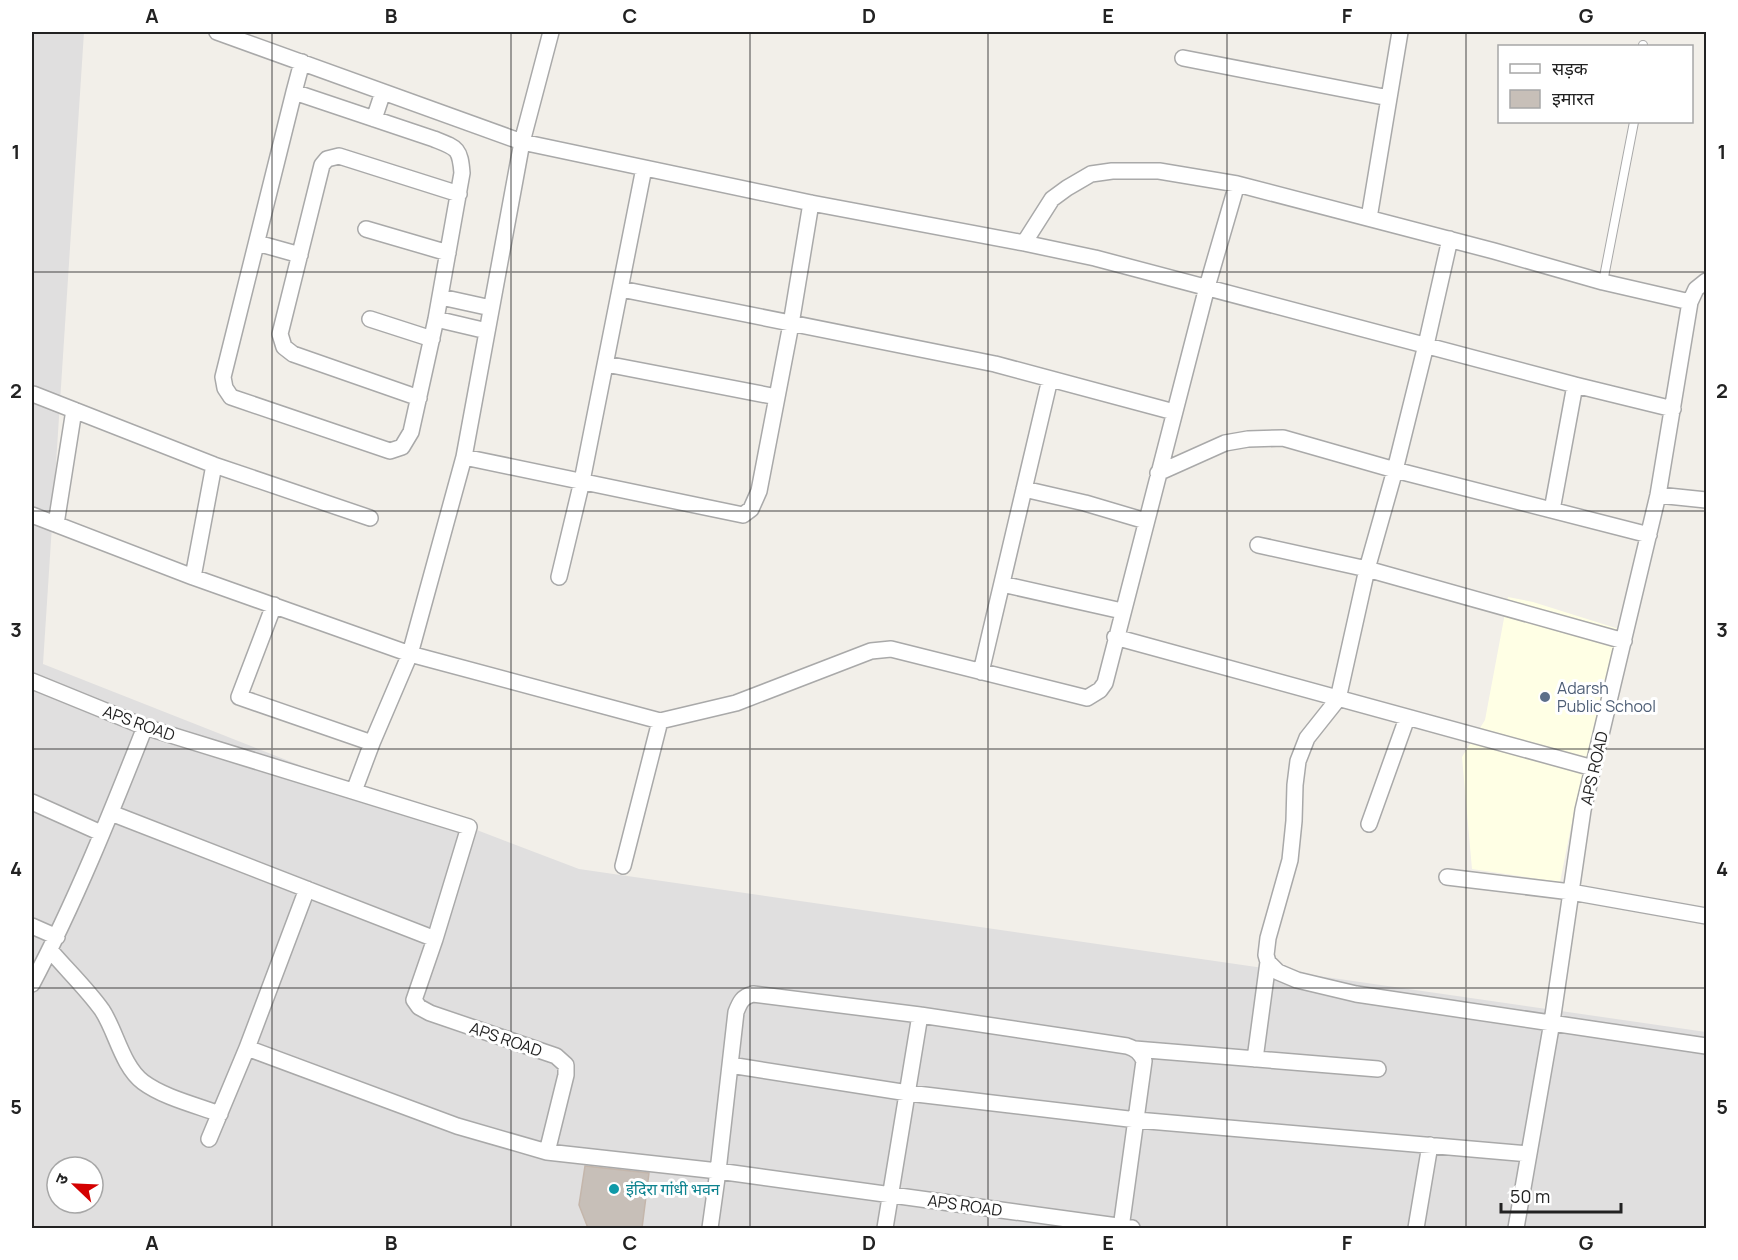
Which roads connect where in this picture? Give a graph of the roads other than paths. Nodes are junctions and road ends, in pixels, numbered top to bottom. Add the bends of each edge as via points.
1 (217, 32) edge
2 (551, 32) edge
3 (1400, 32) edge
4 (1183, 58) dead end
5 (302, 62) junction
6 (294, 92) junction
7 (383, 92) junction
8 (1389, 98) junction
9 (374, 119) junction
10 (1634, 123) edge
11 (522, 142) junction
12 (644, 168) junction
13 (1237, 184) junction
14 (459, 194) junction
15 (811, 203) junction
16 (1369, 218) junction
17 (366, 229) dead end
18 (1450, 239) junction
19 (257, 243) junction
20 (1024, 243) junction
21 (448, 253) junction
22 (300, 255) junction
23 (1707, 281) edge
24 (1603, 282) junction
25 (1207, 287) junction
26 (621, 289) junction
27 (441, 297) junction
28 (1690, 302) junction
29 (491, 308) junction
30 (370, 319) dead end
31 (436, 319) junction
32 (791, 324) junction
33 (487, 331) junction
34 (432, 339) junction
35 (1426, 345) junction
36 (606, 364) junction
37 (1050, 379) junction
38 (1575, 385) junction
39 (33, 394) dead end
40 (418, 398) junction
41 (777, 398) junction
42 (1672, 409) junction
43 (74, 410) junction
44 (1174, 412) junction
45 (464, 457) junction
46 (214, 465) junction
47 (1395, 470) junction
48 (1158, 473) junction
49 (582, 481) junction
50 (1024, 489) junction
51 (1658, 495) junction
52 (1707, 500) edge
53 (1552, 510) junction
54 (32, 515) edge
55 (370, 518) dead end
56 (1146, 520) junction
57 (56, 524) junction
58 (1649, 534) junction
59 (1258, 545) dead end
60 (1367, 570) junction
61 (194, 577) junction
62 (559, 577) dead end
63 (1002, 584) junction
64 (274, 605) junction
65 (1122, 611) junction
66 (1115, 637) junction
67 (1623, 641) junction
68 (410, 654) junction
69 (981, 672) junction
70 (32, 681) edge
71 (1338, 699) junction
72 (1407, 718) junction
73 (660, 721) junction
74 (145, 727) junction
75 (372, 743) junction
76 (1593, 768) junction
77 (354, 791) junction
78 (32, 802) edge
79 (111, 813) junction
80 (1370, 824) dead end
81 (101, 832) junction
82 (623, 866) dead end
83 (1448, 877) dead end
84 (307, 889) junction
85 (1571, 892) junction
86 (1707, 916) edge
87 (32, 926) edge
88 (435, 939) junction
89 (53, 944) junction
90 (1269, 962) junction
91 (32, 984) edge
92 (920, 1015) junction
93 (1552, 1022) junction
94 (1707, 1046) edge
95 (247, 1048) junction
96 (1135, 1049) junction
97 (1255, 1059) junction
98 (730, 1065) junction
99 (1378, 1069) dead end
100 (908, 1093) junction
101 (220, 1114) junction
102 (1137, 1120) junction
103 (209, 1139) dead end
104 (1430, 1145) junction
105 (547, 1152) junction
106 (1529, 1154) junction
107 (718, 1171) junction
108 (891, 1195) junction
109 (710, 1228) edge
110 (885, 1228) edge
111 (1125, 1228) edge
112 (1416, 1228) edge
113 (1516, 1228) edge

1 - 5 street
2 - 11 street
3 - 8 street
4 - 8 street
5 - 6 street
5 - 7 street
6 - 9 street
6 - 19 street
7 - 9 street
7 - 11 street
8 - 16 street
9 - 14 street via 451,145 460,155
10 - 24 lane
11 - 12 street
11 - 29 street
12 - 15 street
12 - 26 street
13 - 16 street
13 - 20 street via 1159,171 1091,174 1052,200
13 - 25 street
14 - 21 street
14 - 22 street via 339,156 327,159 322,165
15 - 20 street
15 - 32 street
16 - 18 street
17 - 21 street
18 - 24 street
18 - 35 street
19 - 22 street
19 - 40 street via 223,377 231,398 390,451 402,447 411,432
20 - 25 street
21 - 27 street
22 - 40 street via 280,334 284,347 293,354
23 - 28 street, APS ROAD via 1696,289
24 - 28 street
25 - 35 street
25 - 44 street
26 - 32 street
26 - 36 street
27 - 29 street
27 - 31 street
28 - 42 street, APS ROAD
29 - 33 street
30 - 34 street
31 - 33 street
31 - 34 street
32 - 37 street via 994,364
32 - 41 street
33 - 45 street
34 - 40 street
35 - 38 street
35 - 47 street
36 - 41 street
36 - 49 street
37 - 44 street
37 - 50 street
38 - 42 street
38 - 53 street
39 - 43 street
41 - 49 street via 759,491 751,509 743,515
42 - 51 street, APS ROAD
43 - 46 street
43 - 57 street
44 - 48 street
45 - 49 street
45 - 68 street
46 - 55 street
46 - 61 street
47 - 48 street via 1283,438 1225,443
47 - 53 street
47 - 60 street
48 - 56 street
49 - 62 street
50 - 56 street
50 - 63 street
51 - 52 street
51 - 58 street, APS ROAD
53 - 58 street
54 - 57 street
56 - 65 street
57 - 61 street
58 - 67 street, APS ROAD
59 - 60 street
60 - 67 street
60 - 71 street
61 - 64 street
63 - 65 street
63 - 69 street
64 - 68 street
64 - 75 street via 239,697
65 - 66 street
66 - 69 street via 1105,683 1087,698
66 - 71 street
67 - 76 street, APS ROAD
68 - 73 street
68 - 75 street
69 - 73 street via 891,649 871,651 736,703
70 - 74 street, APS ROAD
71 - 72 street
71 - 90 street via 1307,738 1298,760 1290,860 1268,938
72 - 76 street
72 - 80 street
73 - 82 street
74 - 77 street, APS ROAD
74 - 79 street
75 - 77 street
76 - 85 street, APS ROAD
77 - 88 street, APS ROAD via 469,827
78 - 81 street
79 - 81 street
79 - 84 street
81 - 89 street
83 - 85 street
84 - 88 street
84 - 95 street
85 - 86 street
85 - 93 street, APS ROAD
87 - 89 street
88 - 105 street, APS ROAD via 414,1000 419,1007 556,1056 566,1065
89 - 91 street
89 - 101 street via 110,1022 130,1068 141,1080 155,1090
90 - 93 street via 1278,972 1297,980 1356,994
90 - 97 street
92 - 96 street
92 - 98 street via 745,996 736,1012
92 - 100 street
93 - 94 street
93 - 106 street, APS ROAD
95 - 101 street
95 - 105 street via 457,1126
96 - 97 street
96 - 102 street via 1144,1061
97 - 99 street
98 - 100 street
98 - 107 street
100 - 102 street
100 - 108 street
101 - 103 street
102 - 104 street
102 - 111 street
104 - 106 street
104 - 112 street
105 - 107 street, APS ROAD
106 - 113 street, APS ROAD
107 - 108 street, APS ROAD
107 - 109 street
108 - 110 street
108 - 111 street, APS ROAD

